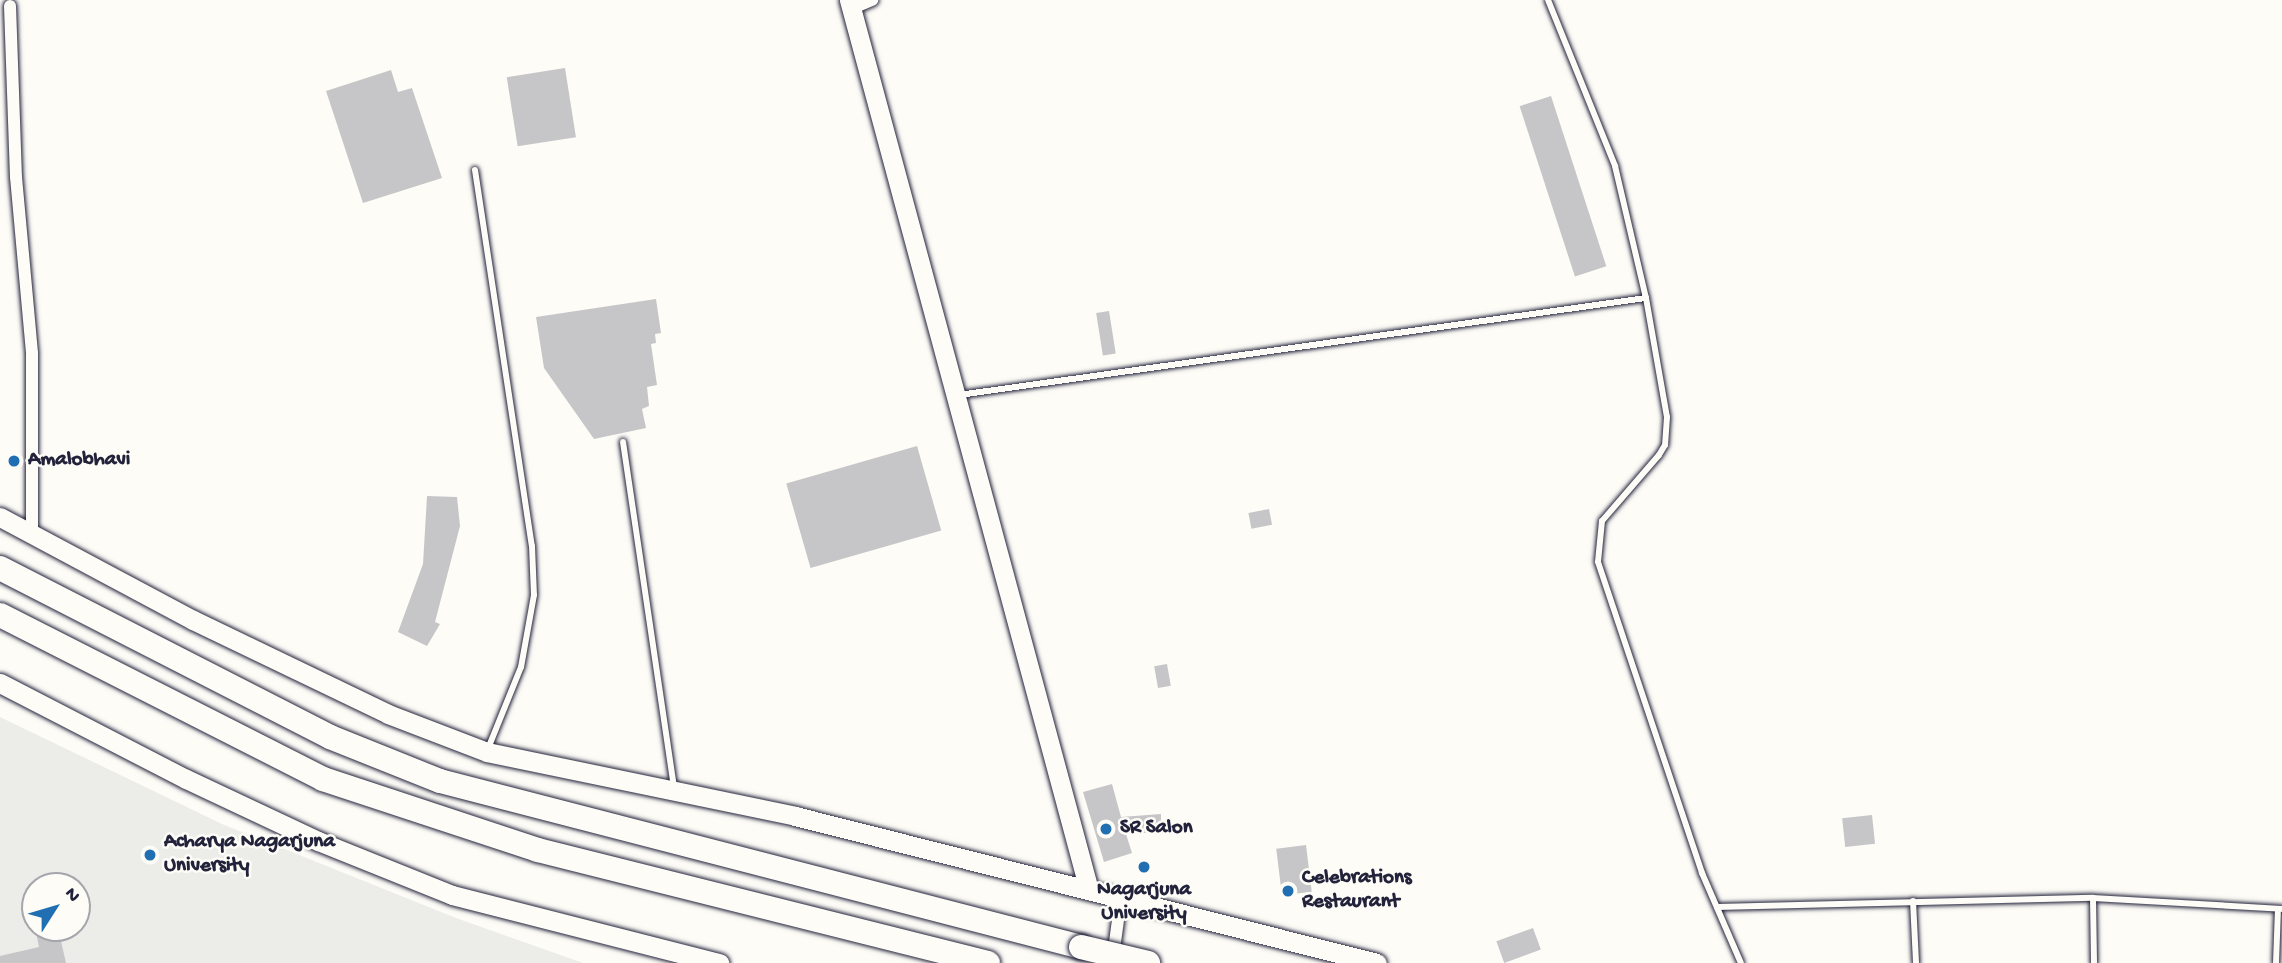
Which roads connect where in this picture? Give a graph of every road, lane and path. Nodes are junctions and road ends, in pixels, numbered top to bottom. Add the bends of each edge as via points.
1 (872, 0) edge
2 (1548, 0) edge
3 (851, 3) edge
4 (10, 6) dead end
5 (475, 170) dead end
6 (1646, 298) junction
7 (957, 396) junction
8 (623, 442) dead end
9 (0, 517) edge
10 (32, 534) junction
11 (0, 568) edge
12 (0, 615) edge
13 (0, 683) edge
14 (487, 752) junction
15 (674, 790) junction
16 (1089, 890) junction
17 (1121, 898) junction
18 (2093, 898) junction
19 (1913, 901) junction
20 (1717, 907) junction
21 (2280, 909) edge
22 (719, 963) edge
23 (988, 963) edge
24 (1113, 963) edge
25 (1149, 963) edge
26 (1377, 963) edge
27 (1741, 963) edge
28 (1916, 963) edge
29 (2094, 963) edge
30 (2276, 963) edge

1 - 3 street
2 - 6 lane via 1615,166
3 - 7 main road
4 - 10 street via 16,177 32,353
5 - 14 lane via 532,546 534,595 520,667
6 - 7 lane
6 - 20 lane via 1667,433 1658,455 1608,509 1598,538 1598,562 1653,733
7 - 16 main road
8 - 15 lane
9 - 10 main road
10 - 14 main road via 193,620 376,708
11 - 25 highway, bridge via 330,737 440,781
12 - 23 highway via 323,779 538,850
13 - 22 main road via 234,801 452,895
14 - 15 main road
15 - 16 main road
16 - 17 main road
17 - 24 street
17 - 26 main road
18 - 19 lane
18 - 21 lane
18 - 29 lane
19 - 20 lane
19 - 28 lane
20 - 27 lane
21 - 30 lane

